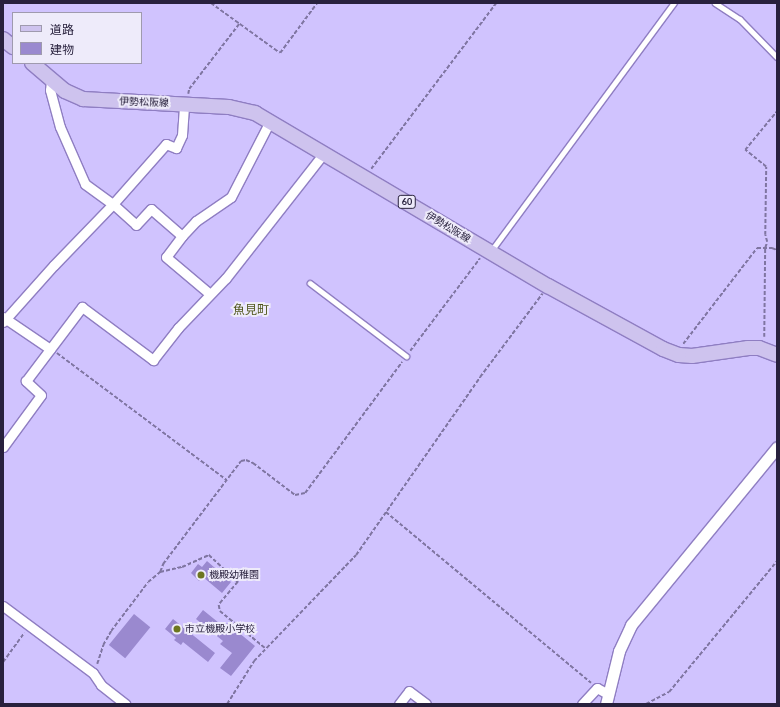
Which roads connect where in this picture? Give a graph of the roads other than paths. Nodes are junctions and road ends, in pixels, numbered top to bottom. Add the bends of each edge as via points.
1 (674, 3) edge
2 (715, 3) edge
3 (3, 39) edge
4 (12, 46) edge
5 (777, 57) edge
6 (33, 64) edge
7 (51, 81) junction
8 (184, 104) junction
9 (270, 121) junction
10 (324, 153) junction
11 (113, 204) junction
12 (182, 236) junction
13 (488, 251) junction
14 (310, 283) dead end
15 (210, 294) junction
16 (4, 319) edge
17 (50, 349) junction
18 (772, 353) edge
19 (406, 356) road end
20 (3, 448) edge
21 (777, 448) edge
22 (3, 606) edge
23 (607, 699) edge
24 (125, 704) edge
25 (400, 704) edge
26 (426, 704) edge
27 (582, 704) edge

1 - 13 lane
2 - 5 lane via 740,19
3 - 4 main road
6 - 7 main road, 伊勢松阪線 / 60
7 - 8 main road, 伊勢松阪線 / 60 via 83,99
7 - 11 street via 50,90 60,127 85,184
8 - 9 main road, 伊勢松阪線 / 60 via 241,108
8 - 11 street via 182,135 176,148 166,144
9 - 10 main road, 伊勢松阪線 / 60
9 - 12 street via 231,197 196,221
10 - 13 main road, 伊勢松阪線 / 60
10 - 15 street via 226,278
11 - 12 street via 136,225 151,209
11 - 16 street
12 - 15 street via 166,257
13 - 18 main road, 伊勢松阪線 / 60 via 651,343 679,355 692,356 748,348
14 - 19 lane
15 - 17 street via 153,360 82,307
16 - 17 street
17 - 20 street via 26,381 41,395
21 - 23 street via 631,625 619,651
22 - 24 street via 94,674 101,685
23 - 27 street via 597,688
25 - 26 street via 409,691

